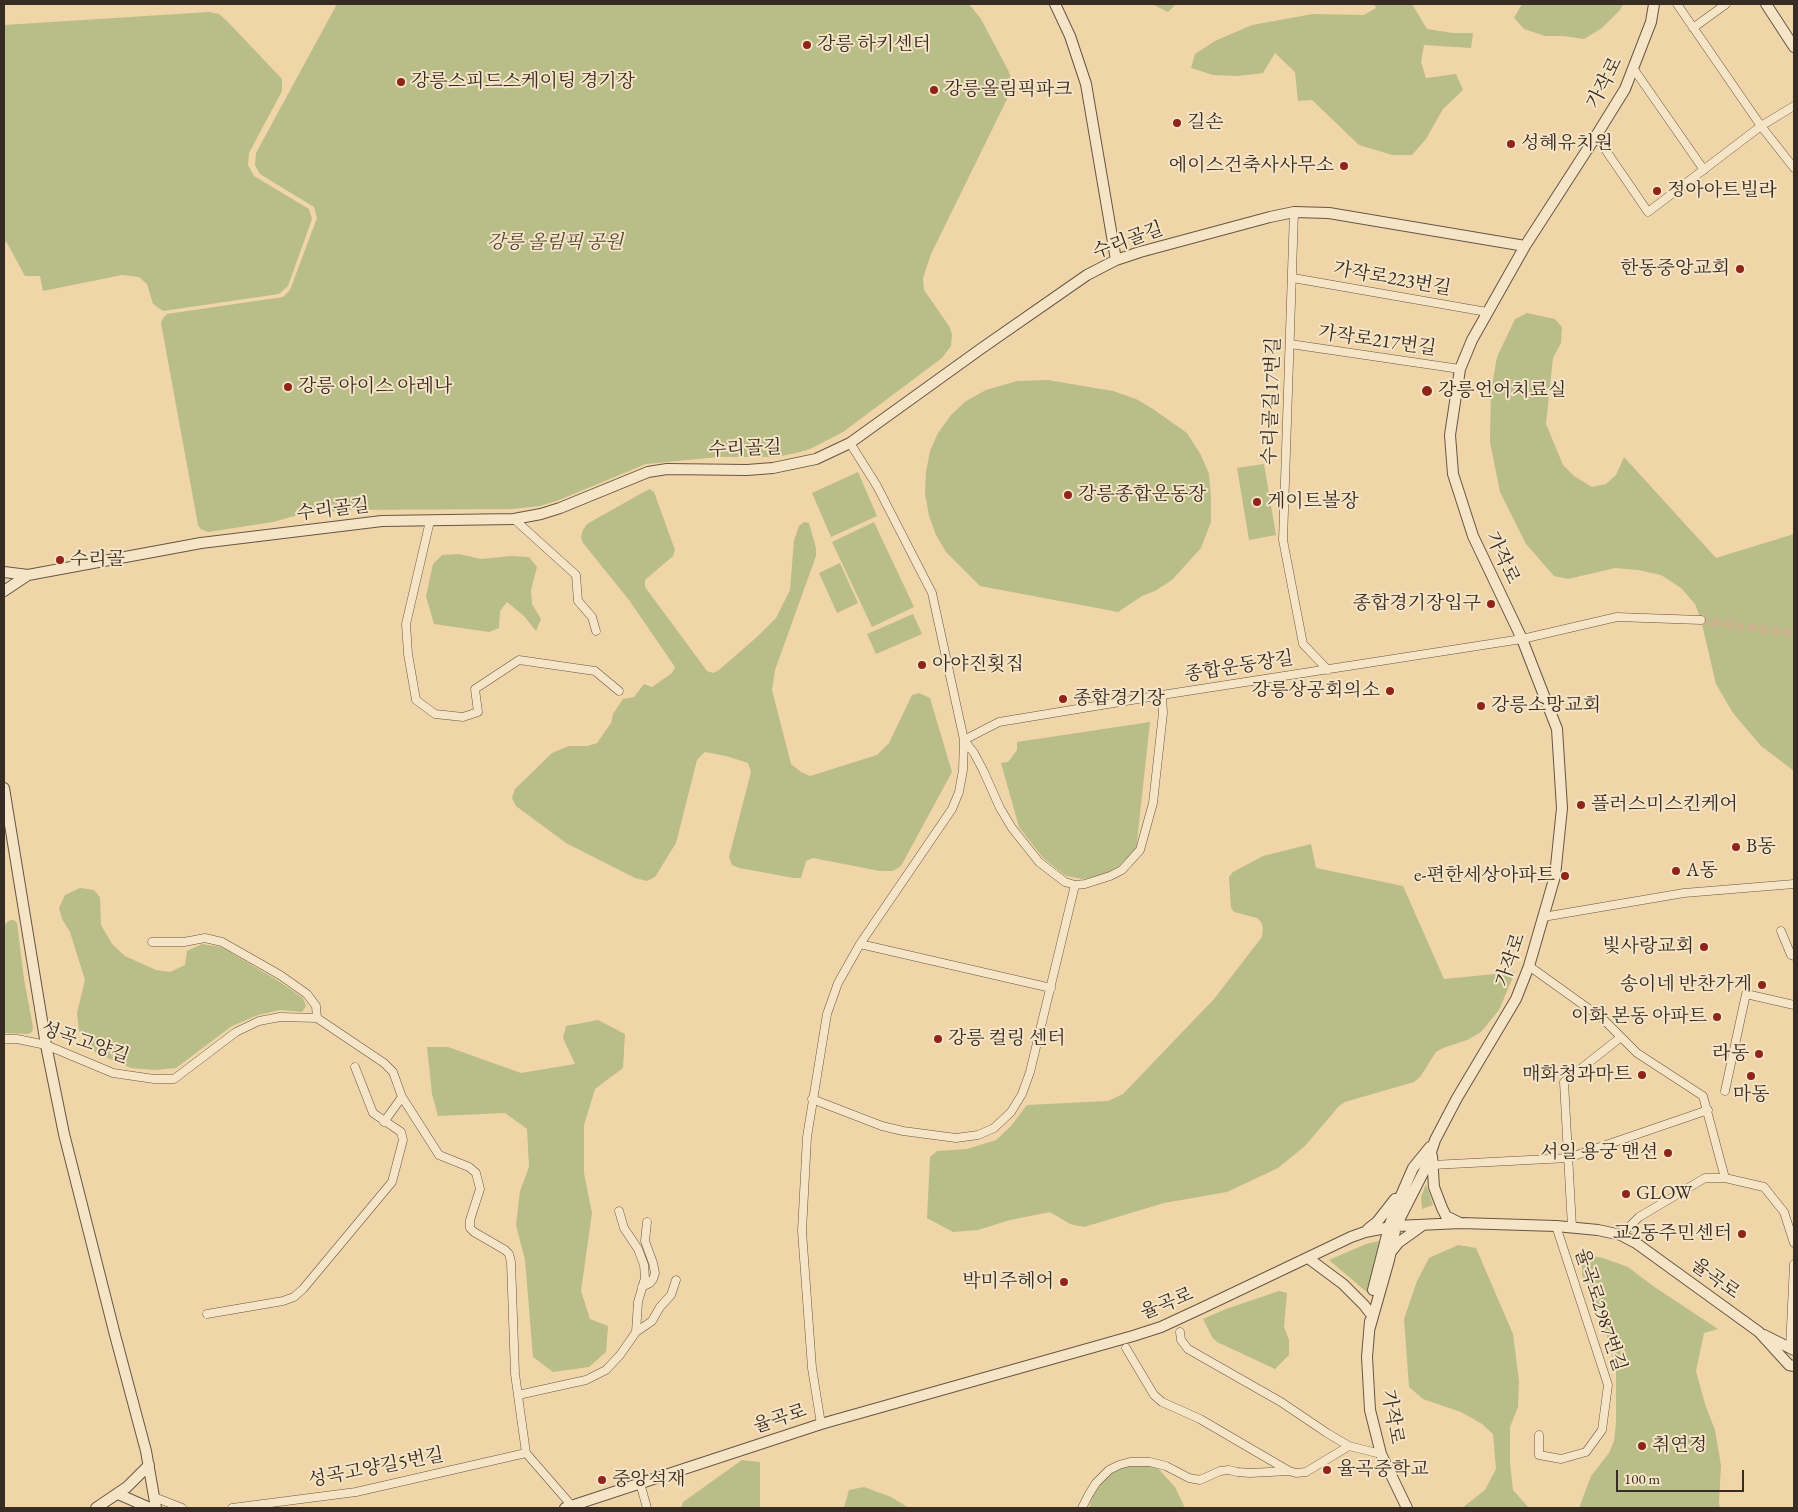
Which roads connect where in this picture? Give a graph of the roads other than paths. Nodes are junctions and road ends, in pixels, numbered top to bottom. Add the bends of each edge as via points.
1 (1055, 4) edge
2 (1654, 4) edge
3 (1677, 4) edge
4 (1726, 4) edge
5 (1766, 4) edge
6 (1693, 28) junction
7 (1794, 47) edge
8 (1633, 68) junction
9 (1794, 106) edge
10 (1761, 126) junction
11 (1596, 136) junction
12 (1794, 168) edge
13 (1704, 170) junction
14 (1294, 212) junction
15 (1525, 246) junction
16 (1116, 260) junction
17 (1293, 278) junction
18 (1487, 312) junction
19 (1290, 344) junction
20 (1460, 369) junction
21 (850, 443) junction
22 (514, 519) junction
23 (430, 521) junction
24 (4, 572) edge
25 (28, 575) junction
26 (4, 591) edge
27 (1701, 620) tunnel mouth
28 (596, 631) dead end
29 (1522, 639) junction
30 (1328, 670) junction
31 (619, 691) dead end
32 (1162, 695) junction
33 (964, 740) junction
34 (4, 788) edge
35 (1794, 884) edge
36 (1076, 885) junction
37 (1543, 917) junction
38 (1781, 932) dead end
39 (152, 942) dead end
40 (860, 944) junction
41 (1794, 956) edge
42 (1529, 966) junction
43 (1051, 988) junction
44 (1794, 1005) edge
45 (316, 1018) junction
46 (1621, 1037) junction
47 (4, 1040) edge
48 (46, 1045) junction
49 (355, 1067) dead end
50 (1725, 1091) dead end
51 (402, 1097) junction
52 (812, 1099) junction
53 (1708, 1110) junction
54 (384, 1122) junction
55 (1433, 1145) junction
56 (1568, 1158) junction
57 (1432, 1165) junction
58 (1413, 1168) junction
59 (1725, 1178) junction
60 (619, 1211) dead end
61 (647, 1222) dead end
62 (1461, 1223) junction
63 (1423, 1225) junction
64 (1556, 1226) junction
65 (1392, 1227) junction
66 (1572, 1227) junction
67 (1365, 1232) junction
68 (1621, 1235) junction
69 (1794, 1243) edge
70 (1390, 1253) junction
71 (1308, 1258) junction
72 (1794, 1264) edge
73 (676, 1280) dead end
74 (642, 1287) junction
75 (1370, 1313) junction
76 (207, 1314) dead end
77 (1370, 1327) junction
78 (636, 1332) junction
79 (1180, 1332) dead end
80 (1758, 1332) junction
81 (1126, 1348) dead end
82 (1792, 1349) edge
83 (1794, 1366) edge
84 (518, 1395) junction
85 (822, 1428) junction
86 (1539, 1435) dead end
87 (1349, 1446) junction
88 (526, 1453) junction
89 (1381, 1454) junction
90 (149, 1465) junction
91 (1289, 1471) junction
92 (640, 1483) junction
93 (118, 1494) junction
94 (155, 1503) edge
95 (569, 1507) edge
96 (96, 1508) edge
97 (150, 1508) edge
98 (182, 1508) edge
99 (232, 1508) edge
100 (646, 1508) edge
101 (1082, 1508) edge
102 (1406, 1508) edge

1 - 16 street via 1086,84
2 - 8 street, 가작로
3 - 6 street
4 - 6 street
5 - 7 street
6 - 10 street
8 - 11 street, 가작로 via 1625,89
8 - 13 street
9 - 10 street
10 - 12 street
10 - 13 street
11 - 13 street via 1648,212
11 - 15 street, 가작로
14 - 15 street, 수리골길 via 1329,213
14 - 16 street, 수리골길
14 - 17 street, 수리골길17번길
15 - 18 street, 가작로
16 - 21 street, 수리골길 via 1071,286
17 - 18 street, 가작로223번길
17 - 19 street, 수리골길17번길
18 - 20 street, 가작로
19 - 20 street, 가작로217번길
19 - 30 street, 수리골길17번길 via 1283,540 1303,644
20 - 29 street, 가작로 via 1450,435 1453,474 1472,536
21 - 22 street, 수리골길 via 816,459 773,468 667,468 648,472 560,508
21 - 33 street via 877,486 932,593
22 - 23 street, 수리골길
22 - 28 street via 576,575 578,601 592,617
23 - 25 street, 수리골길 via 382,521 201,543
23 - 31 street via 406,624 416,700 435,714 463,717 478,712 476,689 519,660 595,671
24 - 25 street, 수리골길
25 - 26 street, 수리골길
27 - 29 street, 종합운동장길 via 1617,617
29 - 30 street, 종합운동장길
29 - 37 street, 가작로 via 1557,729 1562,808 1555,876
30 - 32 street, 종합운동장길
32 - 33 street, 종합운동장길 via 999,722
32 - 36 street via 1153,803 1140,850 1122,870 1097,881
33 - 36 street via 984,770 1000,808 1027,849 1052,873
33 - 40 street via 959,792 952,809
34 - 48 street
35 - 37 street via 1684,893
36 - 43 street
37 - 42 street, 가작로
38 - 41 street
39 - 45 street via 204,938 222,942 307,994 316,1006
40 - 43 street
40 - 52 street via 838,983 827,1014
42 - 46 street via 1603,1019
42 - 55 street, 가작로 via 1516,999 1456,1098
43 - 52 street via 1022,1094 1011,1112 994,1128 978,1135 956,1138 908,1132 882,1126
44 - 50 street via 1746,994
45 - 48 street, 성곡고양길 via 280,1017 260,1021 236,1032 174,1079 113,1073
45 - 51 street via 384,1062 393,1072
46 - 53 street via 1637,1053 1703,1096
46 - 56 street via 1564,1082
47 - 48 street, 성곡고양길 via 17,1039
48 - 90 street via 64,1134
49 - 54 street via 374,1113
51 - 54 street
51 - 84 street via 439,1155 476,1173 480,1189 470,1228 509,1254
52 - 85 street via 806,1137 802,1231 812,1368
53 - 56 street
53 - 59 street
54 - 76 street via 401,1132 403,1140 392,1182 303,1289 283,1301
55 - 57 street
55 - 58 street, 가작로
55 - 65 street, 가작로 via 1426,1167
56 - 57 street
56 - 66 street
57 - 62 street via 1434,1188 1446,1216
58 - 65 street, 가작로
58 - 67 street via 1392,1204
59 - 68 street via 1705,1178 1639,1217
59 - 69 street via 1764,1187 1784,1212
60 - 74 street via 624,1228 644,1265
61 - 74 street via 644,1241 655,1273 654,1279
62 - 63 street, 율곡로
62 - 64 street, 율곡로
63 - 65 street, 율곡로
63 - 70 street
64 - 66 street, 율곡로
64 - 86 street, 율곡로2987번길 via 1608,1385 1602,1430 1586,1452 1561,1459 1539,1455
65 - 67 street, 율곡로
65 - 70 street, 가작로
65 - 75 street, 가작로
66 - 68 street, 율곡로
67 - 71 street, 율곡로
68 - 80 street, 율곡로
70 - 77 street, 가작로
71 - 75 street via 1343,1284
71 - 85 street, 율곡로 via 1161,1327
72 - 82 street
73 - 78 street via 671,1295 652,1321
74 - 78 street
75 - 77 street, 가작로
77 - 89 street, 가작로 via 1367,1357 1370,1410
78 - 84 street via 606,1370 586,1380
79 - 87 street via 1181,1340 1188,1349 1281,1402
80 - 82 street, 율곡로
80 - 83 street, 율곡로 via 1789,1365
81 - 91 street via 1154,1395 1162,1402 1200,1419
84 - 88 street
85 - 92 street, 율곡로
87 - 89 street
87 - 91 street via 1306,1472
88 - 95 street
88 - 99 street, 성곡고양길5번길 via 356,1492
89 - 102 street, 가작로
90 - 93 street
90 - 94 street
91 - 101 street via 1250,1473 1229,1470 1200,1480 1166,1466 1130,1462 1109,1470 1096,1482
92 - 95 street, 율곡로
92 - 100 street
93 - 96 street
93 - 97 street
94 - 98 street

